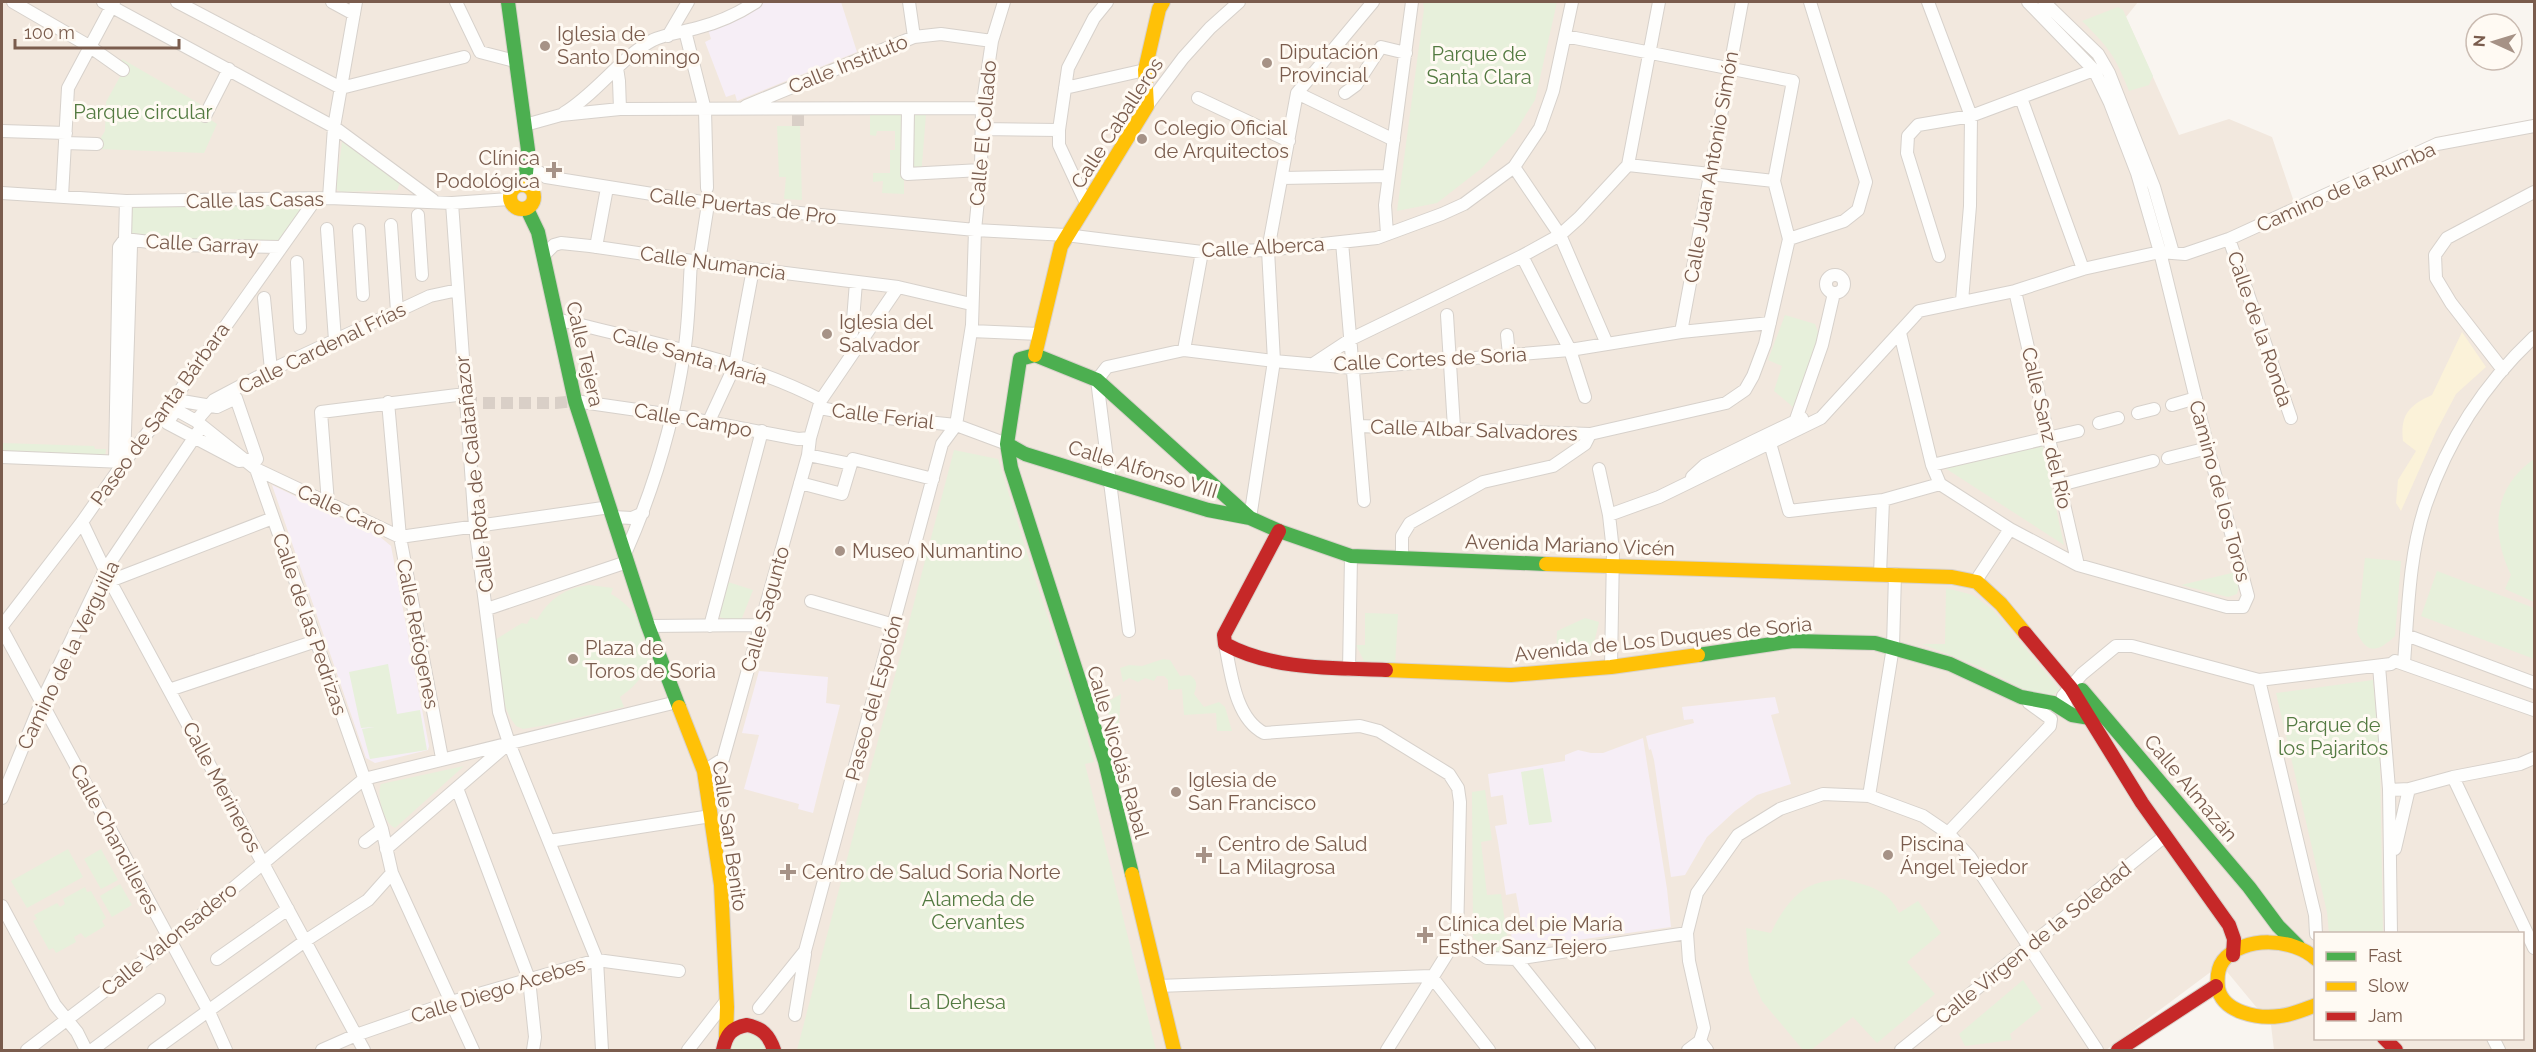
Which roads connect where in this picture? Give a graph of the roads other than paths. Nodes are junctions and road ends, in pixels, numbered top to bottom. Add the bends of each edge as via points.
1 (13, 2) edge
2 (177, 2) edge
3 (332, 2) edge
4 (456, 2) edge
5 (508, 2) edge
6 (688, 2) edge
7 (756, 2) edge
8 (909, 2) edge
9 (1004, 2) edge
10 (1107, 2) edge
11 (1163, 2) edge
12 (1239, 2) edge
13 (1373, 2) edge
14 (1412, 2) edge
15 (1572, 2) edge
16 (1659, 2) edge
17 (1742, 2) edge
18 (1810, 2) edge
19 (1928, 2) edge
20 (2028, 2) edge
21 (2044, 2) edge
22 (109, 3) edge
23 (355, 8) edge
24 (685, 31) junction
25 (668, 36) junction
26 (914, 36) junction
27 (1565, 36) junction
28 (992, 41) junction
29 (89, 46) junction
30 (1406, 52) junction
31 (1650, 53) junction
32 (464, 57) dead end
33 (515, 61) junction
34 (616, 68) junction
35 (1730, 68) junction
36 (229, 69) junction
37 (123, 70) dead end
38 (1145, 70) junction
39 (2094, 70) junction
40 (341, 88) junction
41 (1065, 88) junction
42 (1297, 93) junction
43 (1345, 93) dead end
44 (2021, 98) junction
45 (1198, 99) dead end
46 (1147, 106) junction
47 (742, 107) junction
48 (982, 108) junction
49 (620, 109) junction
50 (705, 110) junction
51 (908, 110) junction
52 (561, 115) junction
53 (204, 116) dead end
54 (1971, 116) junction
55 (525, 125) junction
56 (2535, 126) edge
57 (334, 127) junction
58 (982, 129) junction
59 (1059, 130) junction
60 (2, 131) edge
61 (65, 138) junction
62 (1394, 140) junction
63 (1289, 141) junction
64 (97, 144) dead end
65 (528, 150) junction
66 (1628, 165) junction
67 (1514, 167) junction
68 (981, 170) junction
69 (1710, 174) junction
70 (1388, 176) junction
71 (1282, 178) junction
72 (1774, 182) junction
73 (525, 185) junction
74 (607, 188) junction
75 (707, 188) dead end
76 (2535, 192) edge
77 (2, 193) edge
78 (62, 196) junction
79 (330, 198) junction
80 (509, 199) junction
81 (315, 200) junction
82 (433, 200) junction
83 (126, 201) junction
84 (452, 203) junction
85 (708, 204) junction
86 (1087, 205) junction
87 (527, 209) junction
88 (418, 215) dead end
89 (391, 225) dead end
90 (327, 229) dead end
91 (359, 230) dead end
92 (975, 230) junction
93 (1387, 234) junction
94 (1560, 235) junction
95 (125, 239) junction
96 (1789, 239) junction
97 (2229, 239) junction
98 (1063, 240) junction
99 (1342, 242) junction
100 (280, 247) junction
101 (600, 247) junction
102 (1268, 250) junction
103 (1202, 252) junction
104 (2166, 252) junction
105 (543, 256) junction
106 (1522, 256) junction
107 (1939, 256) dead end
108 (297, 262) dead end
109 (695, 262) junction
110 (753, 269) junction
111 (2083, 269) junction
112 (422, 275) dead end
113 (856, 282) junction
114 (893, 286) junction
115 (458, 290) junction
116 (2015, 291) junction
117 (1834, 293) dead end
118 (363, 295) dead end
119 (264, 298) dead end
120 (1962, 302) junction
121 (971, 304) junction
122 (398, 311) junction
123 (1447, 315) dead end
124 (557, 319) junction
125 (1770, 323) junction
126 (300, 328) dead end
127 (972, 328) junction
128 (1681, 332) junction
129 (852, 333) dead end
130 (1900, 333) junction
131 (1040, 334) junction
132 (1508, 335) dead end
133 (2535, 337) edge
134 (1350, 339) junction
135 (335, 340) junction
136 (1607, 344) junction
137 (1184, 350) junction
138 (1570, 350) junction
139 (684, 352) junction
140 (1035, 355) junction
141 (1509, 356) junction
142 (1450, 359) junction
143 (1274, 361) junction
144 (1313, 364) junction
145 (735, 365) junction
146 (1353, 368) junction
147 (271, 370) junction
148 (2503, 370) junction
149 (1863, 374) junction
150 (1097, 380) junction
151 (465, 394) junction
152 (1585, 397) dead end
153 (2196, 398) junction
154 (574, 401) junction
155 (388, 402) junction
156 (821, 404) junction
157 (2172, 405) dead end
158 (209, 406) junction
159 (173, 408) junction
160 (2154, 409) dead end
161 (2138, 413) dead end
162 (672, 415) junction
163 (2118, 418) dead end
164 (2291, 418) dead end
165 (709, 421) junction
166 (1795, 422) junction
167 (2099, 423) dead end
168 (199, 424) junction
169 (951, 425) junction
170 (1358, 426) junction
171 (1454, 428) junction
172 (762, 431) junction
173 (2078, 431) dead end
174 (1590, 434) junction
175 (193, 437) junction
176 (810, 438) junction
177 (2050, 438) junction
178 (1756, 440) junction
179 (1770, 443) junction
180 (1007, 444) junction
181 (2208, 448) junction
182 (1025, 454) junction
183 (808, 455) junction
184 (2, 457) edge
185 (2168, 458) dead end
186 (244, 460) junction
187 (2153, 461) dead end
188 (120, 462) junction
189 (851, 464) junction
190 (1932, 465) junction
191 (1011, 468) junction
192 (256, 469) junction
193 (1599, 469) dead end
194 (933, 479) junction
195 (1109, 480) junction
196 (800, 483) junction
197 (1941, 484) junction
198 (2060, 485) junction
199 (1683, 486) junction
200 (1883, 500) junction
201 (1364, 501) dead end
202 (328, 503) junction
203 (611, 512) junction
204 (643, 513) junction
205 (1609, 515) junction
206 (273, 518) junction
207 (1250, 518) junction
208 (82, 522) junction
209 (475, 526) junction
210 (2010, 529) junction
211 (1279, 531) junction
212 (400, 537) junction
213 (1351, 556) junction
214 (626, 558) junction
215 (1402, 558) junction
216 (2078, 565) junction
217 (1611, 566) junction
218 (1880, 574) junction
219 (1895, 574) junction
220 (107, 575) junction
221 (1979, 576) junction
222 (811, 601) dead end
223 (487, 609) junction
224 (760, 625) junction
225 (894, 625) junction
226 (648, 626) junction
227 (710, 626) junction
228 (2, 628) edge
229 (1130, 631) dead end
230 (2406, 634) junction
231 (316, 641) junction
232 (1225, 644) junction
233 (1893, 647) junction
234 (2053, 661) junction
235 (2404, 663) junction
236 (2379, 666) junction
237 (1611, 667) junction
238 (1349, 670) junction
239 (2259, 680) junction
240 (2535, 683) edge
241 (2073, 685) junction
242 (170, 690) junction
243 (2027, 699) junction
244 (677, 702) junction
245 (41, 703) junction
246 (2535, 710) edge
247 (2068, 712) junction
248 (2090, 718) junction
249 (508, 743) junction
250 (466, 752) junction
251 (442, 758) junction
252 (2535, 758) edge
253 (704, 771) junction
254 (474, 772) junction
255 (2453, 777) junction
256 (364, 779) junction
257 (457, 788) junction
258 (2389, 792) junction
259 (2408, 792) junction
260 (1869, 796) junction
261 (2, 798) edge
262 (711, 816) junction
263 (382, 829) junction
264 (1948, 833) junction
265 (2165, 836) junction
266 (549, 841) junction
267 (365, 842) dead end
268 (386, 849) junction
269 (263, 862) junction
270 (392, 873) junction
271 (2390, 875) junction
272 (2, 906) edge
273 (288, 909) junction
274 (2391, 932) edge
275 (2531, 932) edge
276 (1687, 933) junction
277 (1457, 938) junction
278 (171, 941) junction
279 (305, 941) junction
280 (2311, 945) edge
281 (2028, 948) junction
282 (2535, 948) edge
283 (805, 951) junction
284 (2233, 956) junction
285 (218, 959) dead end
286 (1516, 959) junction
287 (597, 960) junction
288 (679, 971) dead end
289 (1431, 976) junction
290 (529, 979) junction
291 (1158, 986) junction
292 (2216, 986) junction
293 (159, 1000) dead end
294 (2219, 1001) junction
295 (451, 1002) junction
296 (727, 1004) junction
297 (2314, 1007) edge
298 (759, 1008) dead end
299 (209, 1012) junction
300 (795, 1015) dead end
301 (67, 1020) junction
302 (745, 1025) junction
303 (2158, 1030) junction
304 (356, 1035) junction
305 (724, 1044) edge
306 (1704, 1046) edge
307 (27, 1050) edge
308 (86, 1050) edge
309 (92, 1050) edge
310 (154, 1050) edge
311 (226, 1050) edge
312 (322, 1050) edge
313 (364, 1050) edge
314 (473, 1050) edge
315 (533, 1050) edge
316 (602, 1050) edge
317 (688, 1050) edge
318 (774, 1050) edge
319 (1174, 1050) edge
320 (1387, 1050) edge
321 (1489, 1050) edge
322 (1589, 1050) edge
323 (1688, 1050) edge
324 (1901, 1050) edge
325 (2097, 1050) edge
326 (2118, 1050) edge
327 (2134, 1050) edge

1 - 29 street
2 - 40 street
3 - 23 street
4 - 33 street via 480,52
5 - 33 street
6 - 25 street
7 - 24 street
8 - 26 street
9 - 28 street, Calle El Collado
10 - 41 street via 1080,42 1068,68
11 - 38 street
12 - 46 street, Calle Caballeros via 1183,58
13 - 42 street
14 - 30 street
15 - 27 street, Calle Alberca
16 - 31 street
17 - 35 street, Calle Juan Antonio Simón
18 - 96 street via 1866,182 1858,210 1844,221
19 - 54 street
20 - 39 street
21 - 104 street via 2098,54 2109,72 2154,188
22 - 29 street
22 - 36 street
23 - 40 street
24 - 25 street
24 - 50 street
25 - 34 street via 653,40
26 - 28 street, Calle Instituto via 940,34
26 - 47 street, Calle Instituto
27 - 31 street
27 - 67 street, Calle Alberca via 1553,92 1540,128
28 - 48 street, Calle El Collado
29 - 37 street
29 - 61 street via 68,88
30 - 43 street via 1381,47 1356,85
30 - 62 street
31 - 35 street
31 - 66 street
32 - 40 street
33 - 55 street
34 - 49 street
34 - 52 street
35 - 69 street, Calle Juan Antonio Simón
35 - 72 street via 1793,81
36 - 53 street
36 - 57 street
38 - 41 street
38 - 46 street
39 - 44 street
39 - 104 street
40 - 57 street
41 - 59 street
42 - 62 street
42 - 63 street
44 - 54 street
44 - 111 street
45 - 63 street
46 - 86 street, Calle Caballeros
47 - 50 street
47 - 51 street via 798,112
48 - 51 street
48 - 58 street, Calle El Collado
49 - 50 street
49 - 52 street
50 - 75 street
51 - 68 street via 907,174
52 - 55 street
54 - 107 street via 1918,125 1908,136 1907,153
54 - 120 street via 1970,206
55 - 65 street
56 - 97 street, Camino de la Rumba via 2437,144
57 - 79 street
57 - 82 street
58 - 59 street
58 - 68 street, Calle El Collado
59 - 86 street via 1059,145
60 - 61 street
61 - 64 street
61 - 78 street
62 - 70 street
63 - 71 street
65 - 73 street
65 - 74 street, Calle Puertas de Pro via 536,170 546,177
66 - 69 street
66 - 94 street
67 - 93 street, Calle Alberca via 1464,204
67 - 94 street
68 - 92 street, Calle El Collado
69 - 72 street
69 - 128 street, Calle Juan Antonio Simón
70 - 71 street
70 - 93 street
71 - 102 street
72 - 96 street
73 - 80 street via 513,189
73 - 87 street via 534,194
74 - 85 street, Calle Puertas de Pro
74 - 101 street
76 - 148 street via 2447,238 2435,255 2436,278
77 - 78 street, Calle las Casas
78 - 83 street, Calle las Casas
79 - 81 street, Calle las Casas
79 - 82 street, Calle las Casas
80 - 84 street, Calle las Casas
80 - 87 street via 514,208
81 - 83 street, Calle las Casas
81 - 100 street, Paseo de Santa Bárbara
82 - 84 street, Calle las Casas
83 - 95 street
84 - 115 street, Calle Rota de Calatañazor
85 - 92 street, Calle Puertas de Pro
85 - 109 street
86 - 98 street, Calle Caballeros
87 - 105 street, Calle Tejera via 538,232
88 - 112 street
89 - 122 street
90 - 135 street
91 - 118 street
92 - 98 street, Calle Puertas de Pro
92 - 121 street, Calle El Collado
93 - 99 street, Calle Alberca
94 - 106 street
94 - 136 street
95 - 100 street, Calle Garray via 174,245
95 - 188 street via 119,247
96 - 125 street, Calle Albar Salvadores
97 - 104 street, Camino de la Rumba via 2185,254
97 - 164 street, Calle de la Ronda
98 - 103 street, Calle Alberca
98 - 131 street
99 - 102 street, Calle Alberca
99 - 134 street
100 - 159 street, Paseo de Santa Bárbara
101 - 105 street, Calle Numancia via 561,243
101 - 109 street, Calle Numancia
102 - 103 street, Calle Alberca
102 - 143 street
103 - 137 street
104 - 111 street, Camino de la Rumba
104 - 153 street, Camino de los Toros
105 - 124 street, Calle Tejera
106 - 134 street
106 - 138 street
108 - 126 street
109 - 110 street, Calle Numancia
109 - 139 street
110 - 113 street, Calle Numancia
110 - 145 street
111 - 116 street, Camino de la Rumba
113 - 114 street, Calle Numancia
113 - 129 street
114 - 121 street, Calle Numancia
114 - 156 street, Calle Sagunto
115 - 122 street, Calle Cardenal Frías via 430,296
115 - 151 street, Calle Rota de Calatañazor
116 - 120 street, Camino de la Rumba
116 - 177 street, Calle Sanz del Río
117 - 166 street via 1822,345
119 - 147 street
120 - 130 street, Camino de la Rumba via 1920,311
121 - 127 street, Calle El Collado
122 - 135 street, Calle Cardenal Frías
123 - 142 street
124 - 139 street, Calle Santa María
124 - 154 street, Calle Tejera
125 - 128 street, Calle Cortes de Soria
125 - 174 street, Calle Albar Salvadores via 1753,376 1745,390 1726,403
127 - 131 street
127 - 169 street, Calle El Collado
128 - 136 street, Calle Cortes de Soria
130 - 149 street, Camino de la Rumba
130 - 190 street
131 - 140 street
132 - 141 street
133 - 148 street
134 - 144 street
134 - 146 street
135 - 147 street, Calle Cardenal Frías
136 - 138 street, Calle Cortes de Soria
137 - 143 street, Calle Cortes de Soria
137 - 150 street, Calle Cortes de Soria via 1107,367
138 - 141 street, Calle Cortes de Soria
138 - 152 street
139 - 145 street, Calle Santa María
139 - 162 street
140 - 150 street
140 - 180 street, Calle Nicolás Rabal via 1020,359
141 - 142 street, Calle Cortes de Soria
142 - 146 street, Calle Cortes de Soria
142 - 171 street
143 - 144 street, Calle Cortes de Soria
143 - 207 street
144 - 146 street, Calle Cortes de Soria
145 - 156 street, Calle Santa María via 799,388
145 - 165 street
146 - 170 street
147 - 158 street, Calle Cardenal Frías
148 - 230 street via 2454,439 2426,505 2415,553
149 - 166 street via 1849,380 1816,412
149 - 179 street via 1821,418
150 - 195 street
150 - 207 street
151 - 155 street
151 - 209 street, Calle Rota de Calatañazor
153 - 157 street
153 - 181 street, Camino de los Toros
154 - 162 street, Calle Campo
154 - 203 street, Calle Tejera
155 - 202 street via 321,412
155 - 212 street, Calle Retógenes
156 - 169 street, Calle Ferial via 858,415
156 - 176 street, Calle Sagunto
158 - 159 street via 182,401
158 - 168 street, Calle Cardenal Frías
158 - 186 street via 217,407 236,398 257,459
159 - 168 street, Calle Caro
159 - 175 street via 167,423
159 - 188 street, Paseo de Santa Bárbara
160 - 161 street
162 - 165 street, Calle Campo
162 - 204 street
163 - 167 street
165 - 172 street, Calle Campo
166 - 178 street
168 - 175 street, Camino de la Verguilla
168 - 186 street, Calle Caro
169 - 180 street, Calle Ferial
169 - 194 street, Paseo del Espolón
170 - 171 street, Calle Albar Salvadores
170 - 201 street
171 - 174 street, Calle Albar Salvadores
172 - 176 street, Calle Campo
172 - 227 street
173 - 177 street
174 - 215 street via 1586,444 1553,466 1483,482 1410,523 1402,536
175 - 186 street
175 - 220 street, Camino de la Verguilla
176 - 183 street, Calle Sagunto
177 - 190 street
177 - 198 street, Calle Sanz del Río
178 - 179 street
178 - 199 street via 1705,465
179 - 199 street
179 - 200 street via 1789,512
180 - 182 street, Calle Alfonso VIII
180 - 191 street, Calle Nicolás Rabal
181 - 185 street
181 - 216 street, Camino de los Toros via 2248,596 2243,607 2227,607
182 - 191 street
182 - 195 street, Calle Alfonso VIII
183 - 189 street
183 - 196 street, Calle Sagunto
184 - 188 street
186 - 192 street, Calle Caro
187 - 198 street
188 - 208 street, Paseo de Santa Bárbara
189 - 194 street via 853,459
189 - 196 street via 842,494
190 - 197 street
191 - 291 street, Calle Nicolás Rabal via 1105,761
192 - 202 street, Calle Caro
192 - 206 street, Calle de las Pedrizas
193 - 205 street
194 - 225 street, Paseo del Espolón
195 - 207 street, Calle Alfonso VIII via 1208,510
195 - 229 street
196 - 224 street, Calle Sagunto
197 - 200 street
197 - 210 street, Camino de los Toros
198 - 216 street, Calle Sanz del Río
199 - 205 street
200 - 218 street
202 - 212 street, Calle Caro
203 - 204 street, Calle Caro via 632,518
203 - 209 street, Calle Caro
203 - 214 street, Calle San Benito
204 - 214 street
205 - 217 street
206 - 220 street
206 - 231 street, Calle de las Pedrizas
207 - 211 street, Avenida Mariano Vicén
208 - 220 street, Calle Merineros
208 - 228 street, Paseo de Santa Bárbara
209 - 212 street, Calle Caro
209 - 223 street, Calle Rota de Calatañazor
210 - 216 street, Camino de los Toros
210 - 221 street
211 - 213 street, Avenida Mariano Vicén
211 - 232 street via 1225,631
212 - 251 street, Calle Retógenes
213 - 215 street, Avenida Mariano Vicén
213 - 238 street
214 - 223 street
214 - 226 street, Calle San Benito
215 - 217 street, Avenida Mariano Vicén
217 - 218 street, Avenida Mariano Vicén
217 - 237 street
218 - 219 street, Avenida Mariano Vicén
219 - 221 street, Avenida Mariano Vicén via 1932,570 1965,571
219 - 233 street
219 - 234 street, Avenida Mariano Vicén via 1977,582
220 - 242 street, Calle Merineros
220 - 245 street, Camino de la Verguilla
221 - 234 street via 2004,599
222 - 225 street
223 - 249 street, Calle Rota de Calatañazor via 499,712
224 - 227 street
224 - 253 street, Calle Sagunto via 723,759
225 - 283 street, Paseo del Espolón
226 - 227 street
226 - 244 street, Calle San Benito
228 - 245 street, Calle Chancilleres
230 - 235 street
230 - 240 street
231 - 242 street
231 - 256 street, Calle de las Pedrizas
232 - 238 street, Avenida de Los Duques de Soria via 1259,658
232 - 277 street via 1236,696 1252,727 1264,733 1360,726 1379,731 1449,774 1458,788 1460,802
233 - 237 street, Avenida de Los Duques de Soria via 1793,641
233 - 243 street, Avenida de Los Duques de Soria via 1950,664
233 - 260 street
234 - 241 street, Calle Almazán
235 - 236 street via 2395,661
235 - 246 street
236 - 239 street
236 - 258 street
237 - 238 street, Avenida de Los Duques de Soria via 1511,675
239 - 241 street via 2132,646 2116,646
239 - 280 street via 2315,915
241 - 247 street via 2063,699
241 - 248 street, Calle Almazán
241 - 280 street, Calle Almazán via 2249,887 2278,926
242 - 269 street, Calle Merineros
243 - 247 street, Avenida de Los Duques de Soria via 2056,704
243 - 264 street via 2051,719 2046,730
244 - 249 street
244 - 253 street, Calle San Benito
245 - 261 street, Camino de la Verguilla
245 - 278 street, Calle Chancilleres
247 - 248 street, Avenida de Los Duques de Soria
248 - 265 street, Calle Almazán
249 - 250 street
249 - 254 street
249 - 266 street, Calle Rota de Calatañazor
250 - 251 street
250 - 254 street via 474,762
251 - 256 street
252 - 255 street
253 - 262 street, Calle San Benito
254 - 257 street
255 - 259 street
255 - 275 street
256 - 263 street, Calle de las Pedrizas
256 - 269 street, Calle Valonsadero
257 - 268 street
257 - 290 street
258 - 259 street
258 - 271 street
259 - 271 street
260 - 264 street via 1923,816
260 - 276 street via 1823,794 1780,808 1738,835 1697,893
262 - 266 street
262 - 296 street, Calle San Benito via 721,885
263 - 267 street
263 - 268 street, Calle de las Pedrizas
264 - 281 street via 1970,857
265 - 281 street, Calle Virgen de la Soledad
265 - 284 street, Calle Almazán via 2229,925 2234,939
266 - 287 street, Calle Rota de Calatañazor
268 - 270 street, Calle de las Pedrizas
269 - 273 street, Calle Merineros
269 - 278 street, Calle Valonsadero
270 - 279 street via 368,900
270 - 295 street, Calle de las Pedrizas
271 - 274 street
272 - 301 street
273 - 279 street, Calle Merineros
273 - 285 street
275 - 282 street
276 - 286 street
276 - 306 street
277 - 286 street via 1487,958
277 - 289 street
278 - 299 street, Calle Chancilleres
278 - 301 street, Calle Valonsadero
279 - 299 street
279 - 304 street, Calle Merineros
280 - 284 street via 2262,943
281 - 324 street, Calle Virgen de la Soledad
281 - 325 street
283 - 298 street, Paseo del Espolón
283 - 300 street, Paseo del Espolón
284 - 292 street via 2220,968
286 - 322 street
287 - 288 street, Calle Diego Acebes
287 - 290 street, Calle Diego Acebes
287 - 316 street, Calle Rota de Calatañazor
289 - 291 street
289 - 320 street
289 - 321 street
290 - 295 street, Calle Diego Acebes
290 - 315 street
291 - 319 street, Calle Nicolás Rabal
292 - 294 street
292 - 303 street
293 - 309 street
294 - 297 street via 2232,1021 2252,1027 2285,1022
294 - 303 street
295 - 304 street, Calle Diego Acebes
295 - 314 street, Calle de las Pedrizas
296 - 302 street
296 - 305 street, Calle San Benito
296 - 317 street
299 - 310 street
299 - 311 street, Calle Chancilleres
301 - 307 street, Calle Valonsadero
301 - 308 street
302 - 305 street via 734,1029
302 - 318 street via 763,1030
303 - 326 street
303 - 327 street
304 - 312 street, Calle Diego Acebes
304 - 313 street, Calle Merineros
306 - 323 street

